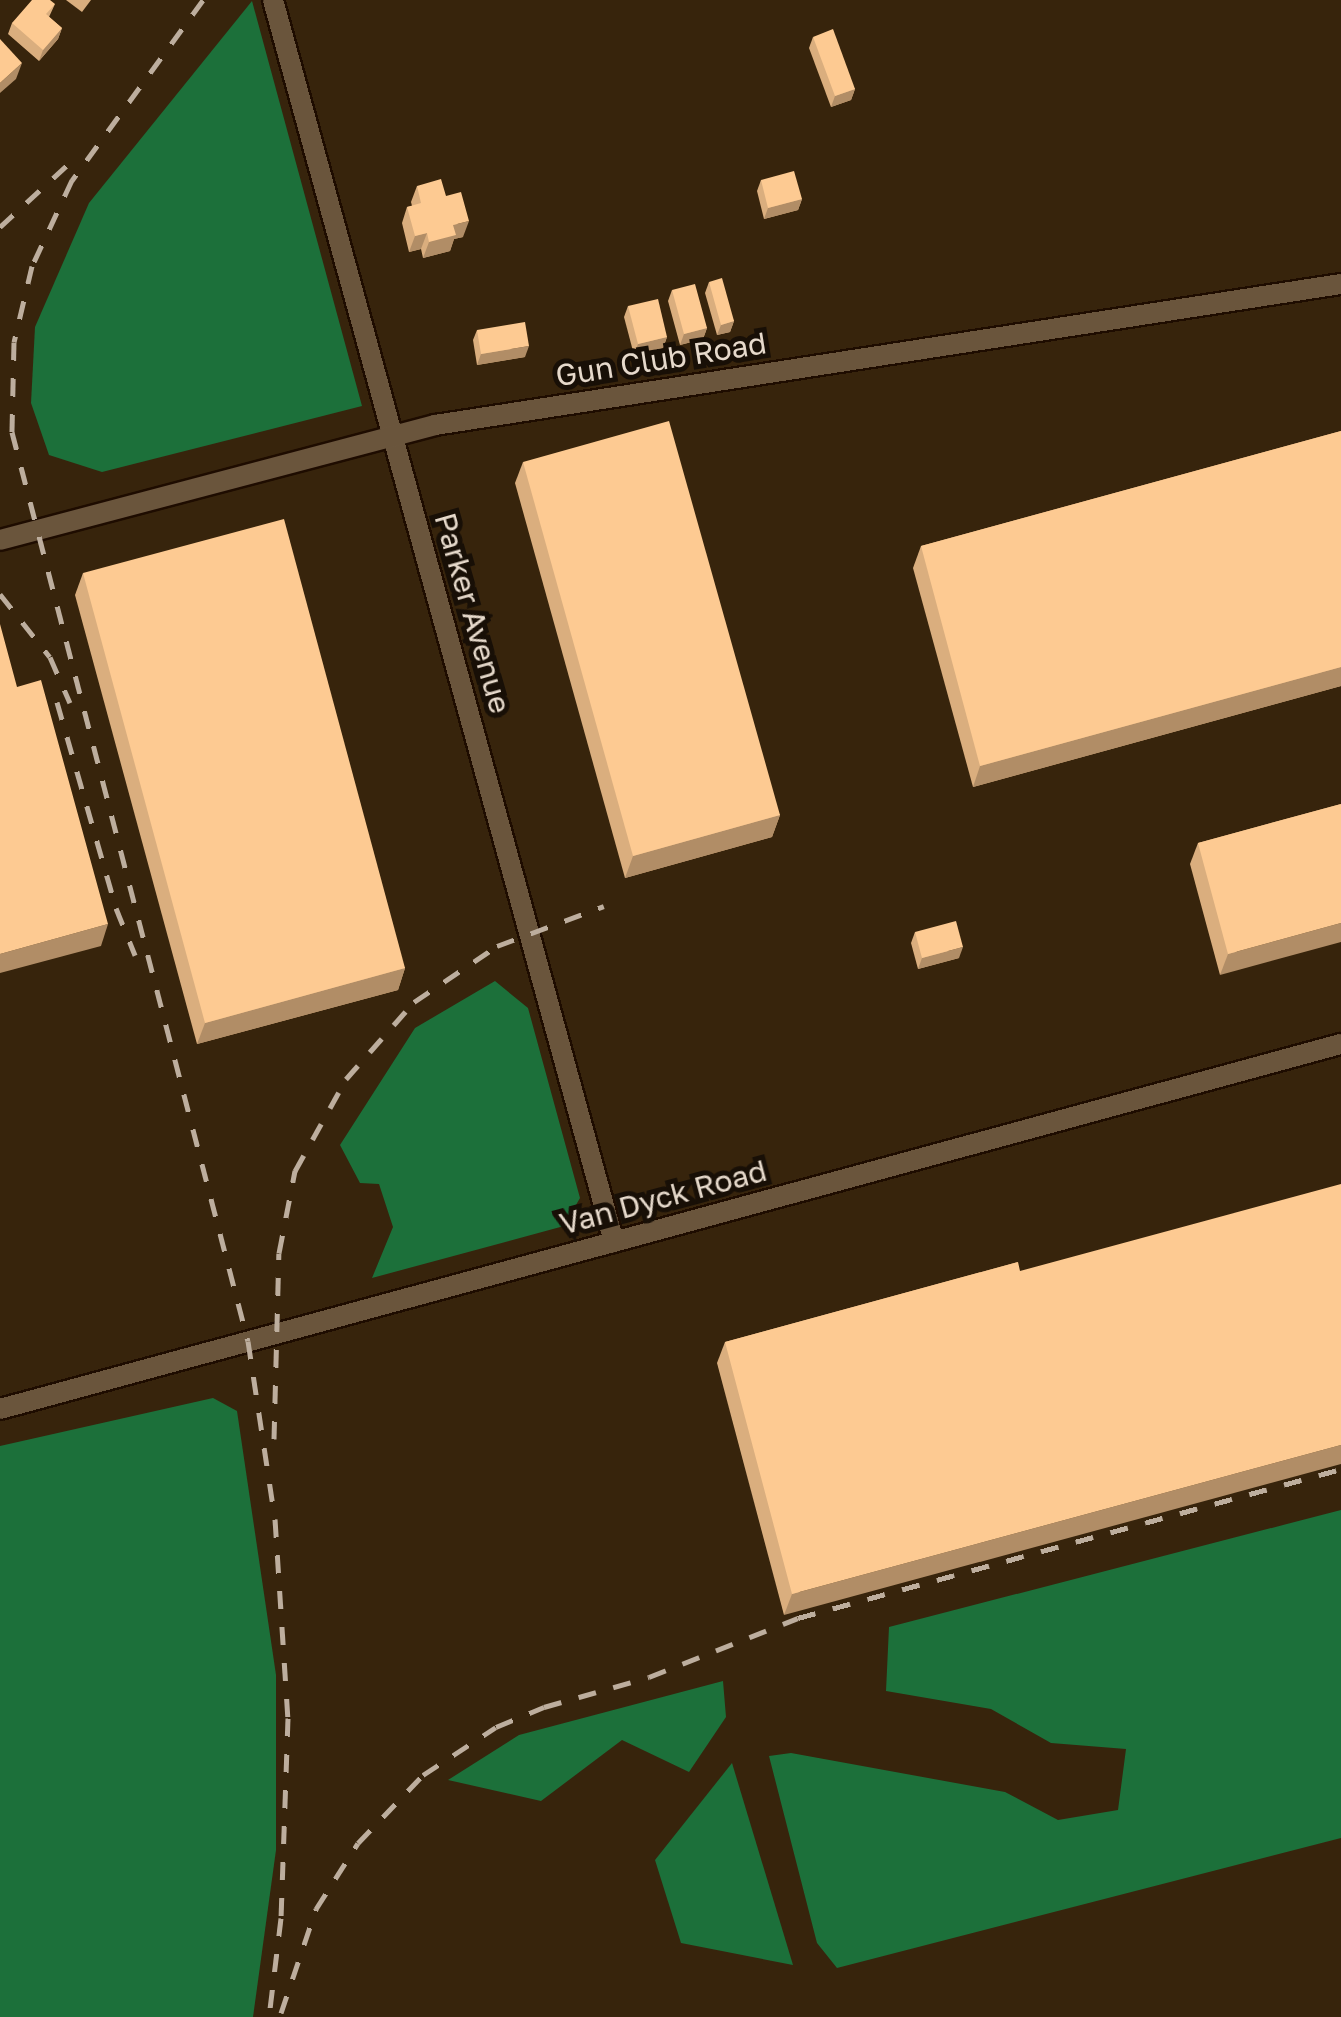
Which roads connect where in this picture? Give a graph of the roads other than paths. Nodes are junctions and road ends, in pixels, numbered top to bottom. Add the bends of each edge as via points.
1 (274, 0) edge
2 (1341, 284) edge
3 (391, 436) junction
4 (0, 540) edge
5 (1341, 1044) edge
6 (614, 1242) junction
7 (0, 1409) edge

1 - 3 street, Parker Avenue
2 - 3 street, Gun Club Road
3 - 4 street, Gun Club Road
3 - 6 street, Parker Avenue
5 - 6 street, Van Dyck Road
6 - 7 street, Van Dyck Road

